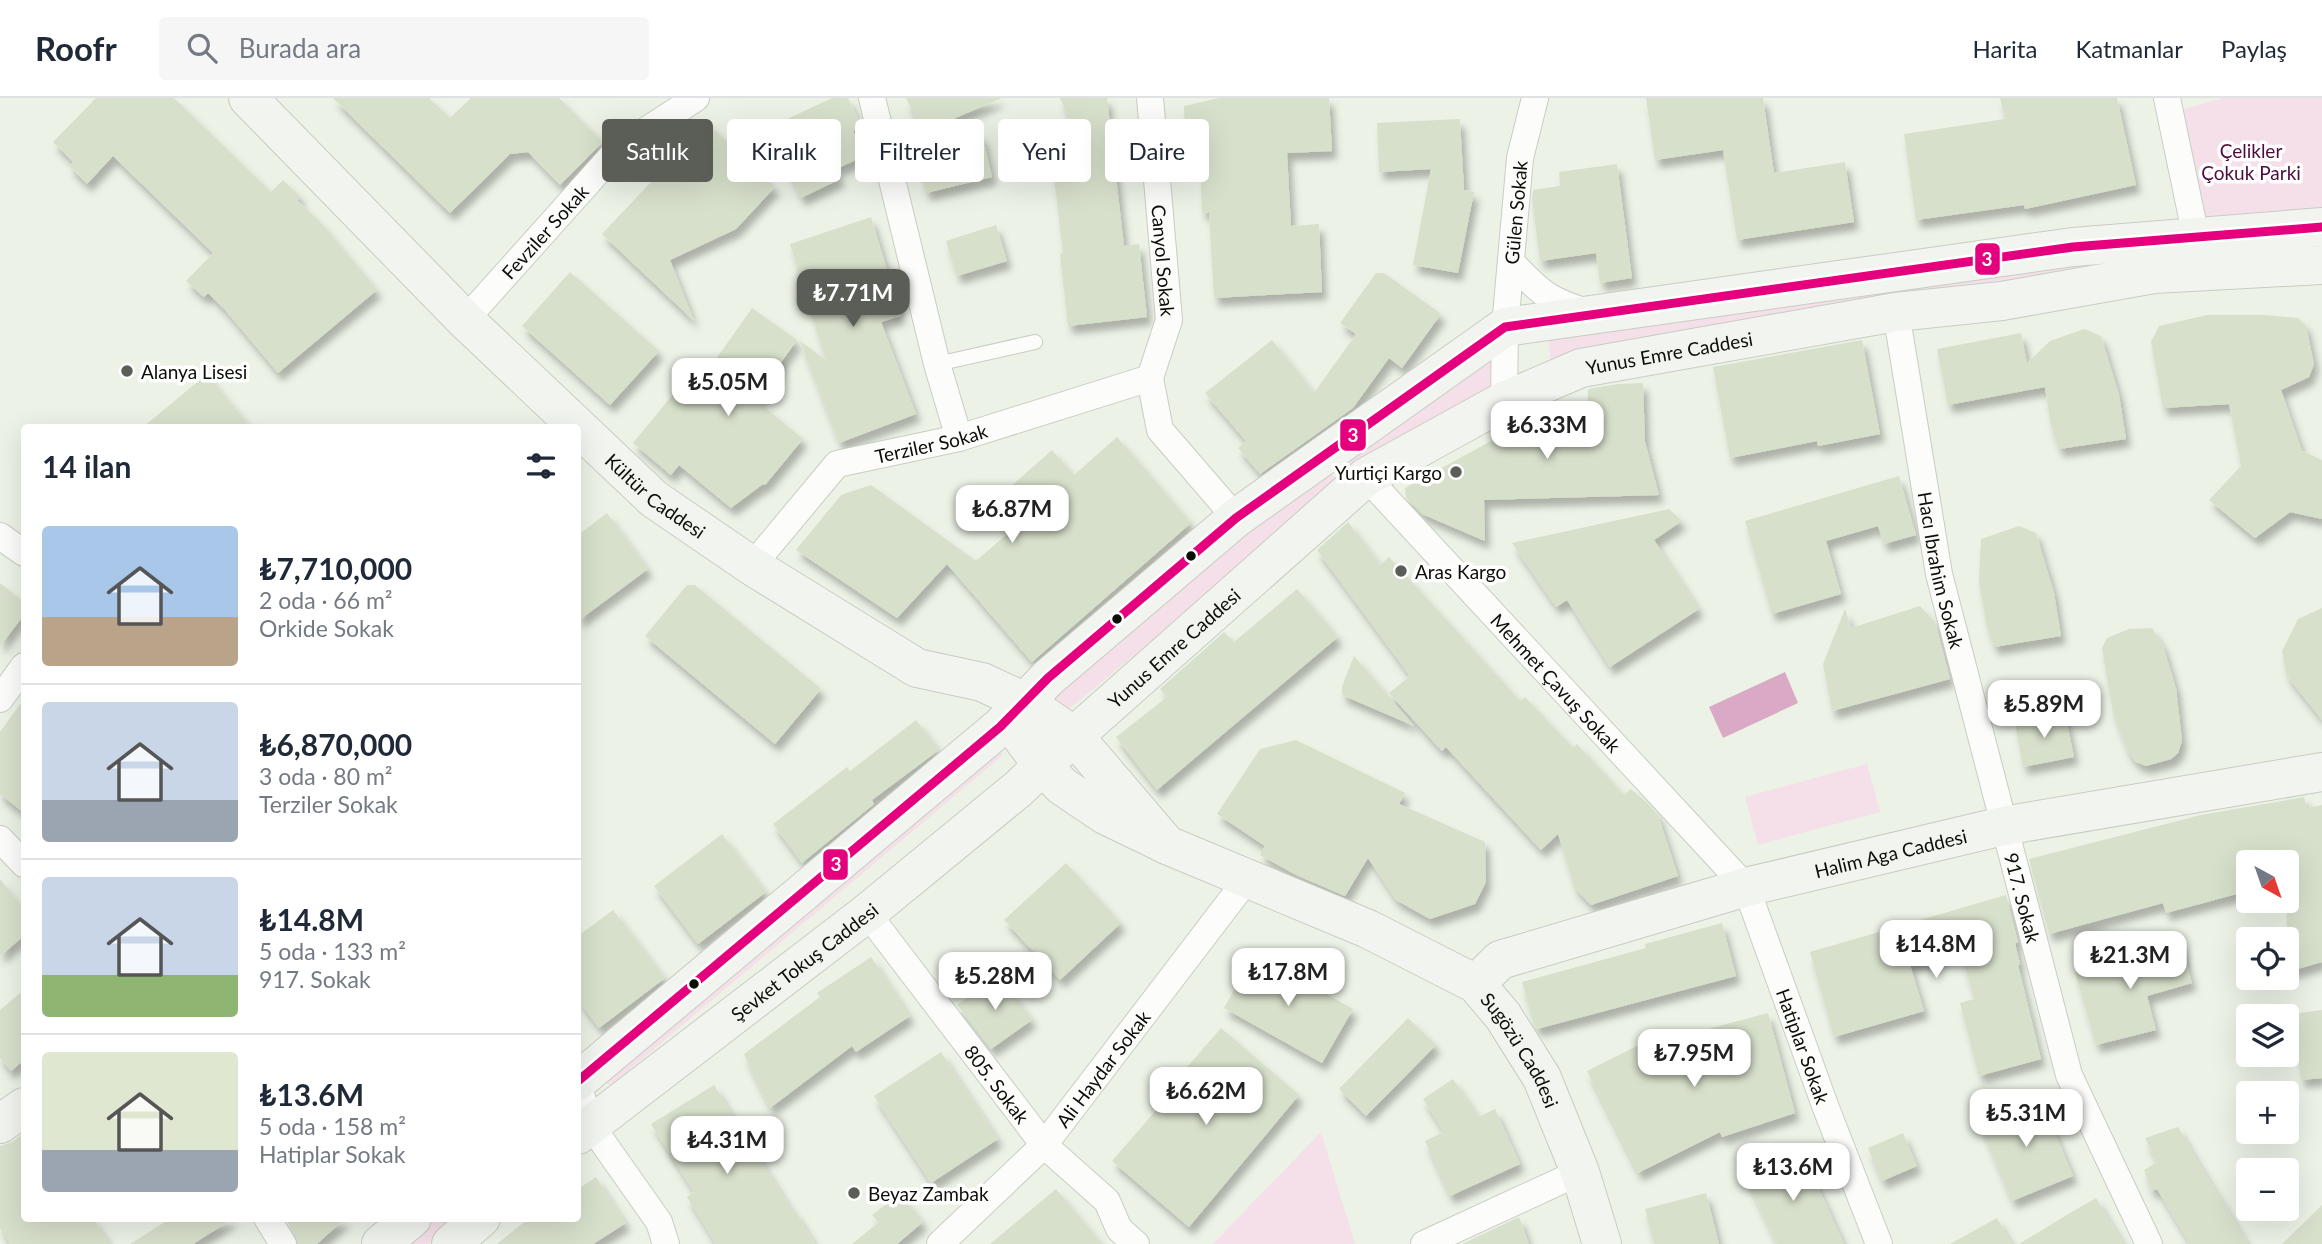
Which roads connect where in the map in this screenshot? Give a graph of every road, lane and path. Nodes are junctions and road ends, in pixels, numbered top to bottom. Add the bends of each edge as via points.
1 (248, 98) edge
2 (696, 98) edge
3 (872, 98) edge
4 (1150, 98) edge
5 (1535, 98) edge
6 (2167, 98) edge
7 (2322, 226) edge
8 (2196, 237) junction
9 (1511, 262) junction
10 (2322, 265) edge
11 (1896, 312) junction
12 (1591, 314) junction
13 (465, 320) junction
14 (1505, 327) junction
15 (1035, 342) dead end
16 (937, 364) junction
17 (1150, 378) junction
18 (1504, 401) junction
19 (575, 424) edge
20 (581, 430) edge
21 (959, 438) junction
22 (1366, 477) junction
23 (1236, 518) junction
24 (0, 536) edge
25 (21, 551) edge
26 (752, 566) junction
27 (21, 670) edge
28 (0, 699) edge
29 (1006, 719) junction
30 (1074, 736) junction
31 (2322, 772) edge
32 (1035, 774) junction
33 (2003, 825) junction
34 (0, 839) edge
35 (1167, 845) junction
36 (21, 861) edge
37 (1248, 878) junction
38 (1746, 887) junction
39 (867, 913) junction
40 (1476, 984) junction
41 (581, 1080) edge
42 (581, 1106) edge
43 (21, 1109) edge
44 (0, 1124) edge
45 (584, 1129) edge
46 (1044, 1145) junction
47 (1580, 1172) junction
48 (269, 1222) edge
49 (407, 1222) edge
50 (476, 1222) edge
51 (283, 1244) edge
52 (381, 1244) edge
53 (451, 1244) edge
54 (666, 1244) edge
55 (940, 1244) edge
56 (1136, 1244) edge
57 (1424, 1244) edge
58 (1602, 1244) edge
59 (1879, 1244) edge
60 (2149, 1244) edge

1 - 13 main road, Kültür Caddesi
2 - 13 street, Fevziler Sokak via 619,148
3 - 16 street
4 - 17 street, Canyol Sokak via 1169,320
5 - 9 street, Gülen Sokak via 1520,159
6 - 8 street
7 - 8 main road
8 - 12 main road via 2073,247
9 - 12 street via 1556,303
9 - 14 street, Gülen Sokak
10 - 11 main road, Yunus Emre Caddesi via 2154,274 2002,301
11 - 18 main road, Yunus Emre Caddesi via 1581,368
11 - 33 street, Hacı Ibrahim Sokak via 1939,574
12 - 14 main road
13 - 19 main road, Kültür Caddesi
14 - 18 street, Gülen Sokak
14 - 23 main road
15 - 16 lane
16 - 21 street
17 - 21 street, Terziler Sokak
17 - 23 street, Canyol Sokak via 1160,430
18 - 22 main road, Yunus Emre Caddesi
20 - 26 main road, Kültür Caddesi via 654,499
21 - 26 street, Terziler Sokak via 837,464
22 - 30 main road, Yunus Emre Caddesi
22 - 38 street, Mehmet Çavuş Sokak
23 - 29 main road
24 - 25 street
26 - 29 main road, Kültür Caddesi via 916,668 982,682
27 - 28 street
29 - 30 main road, Kültür Caddesi
29 - 32 main road, Sugözü Caddesi
29 - 41 main road
30 - 32 main road, Yunus Emre Caddesi
30 - 35 main road, Kültür Caddesi
31 - 33 main road, Halim Aga Caddesi
32 - 35 main road, Sugözü Caddesi via 1062,786 1105,816
32 - 39 main road, Şevket Tokuş Caddesi
33 - 38 main road, Halim Aga Caddesi
33 - 60 street, 917. Sokak via 2068,1075
34 - 36 street
35 - 37 main road, Sugözü Caddesi
37 - 40 main road, Sugözü Caddesi via 1368,929
37 - 46 street, Ali Haydar Sokak
38 - 40 main road, Halim Aga Caddesi via 1500,960
38 - 59 street, Hatiplar Sokak
39 - 45 main road, Şevket Tokuş Caddesi
39 - 46 street, 805. Sokak
40 - 47 main road, Sugözü Caddesi via 1503,1016 1542,1078
42 - 45 street
43 - 44 main road
45 - 54 street via 659,1222
46 - 55 street, Ali Haydar Sokak
46 - 56 street, 805. Sokak via 1107,1201 1119,1229
47 - 57 street
47 - 58 main road, Sugözü Caddesi
48 - 51 street
49 - 52 main road
50 - 53 main road

